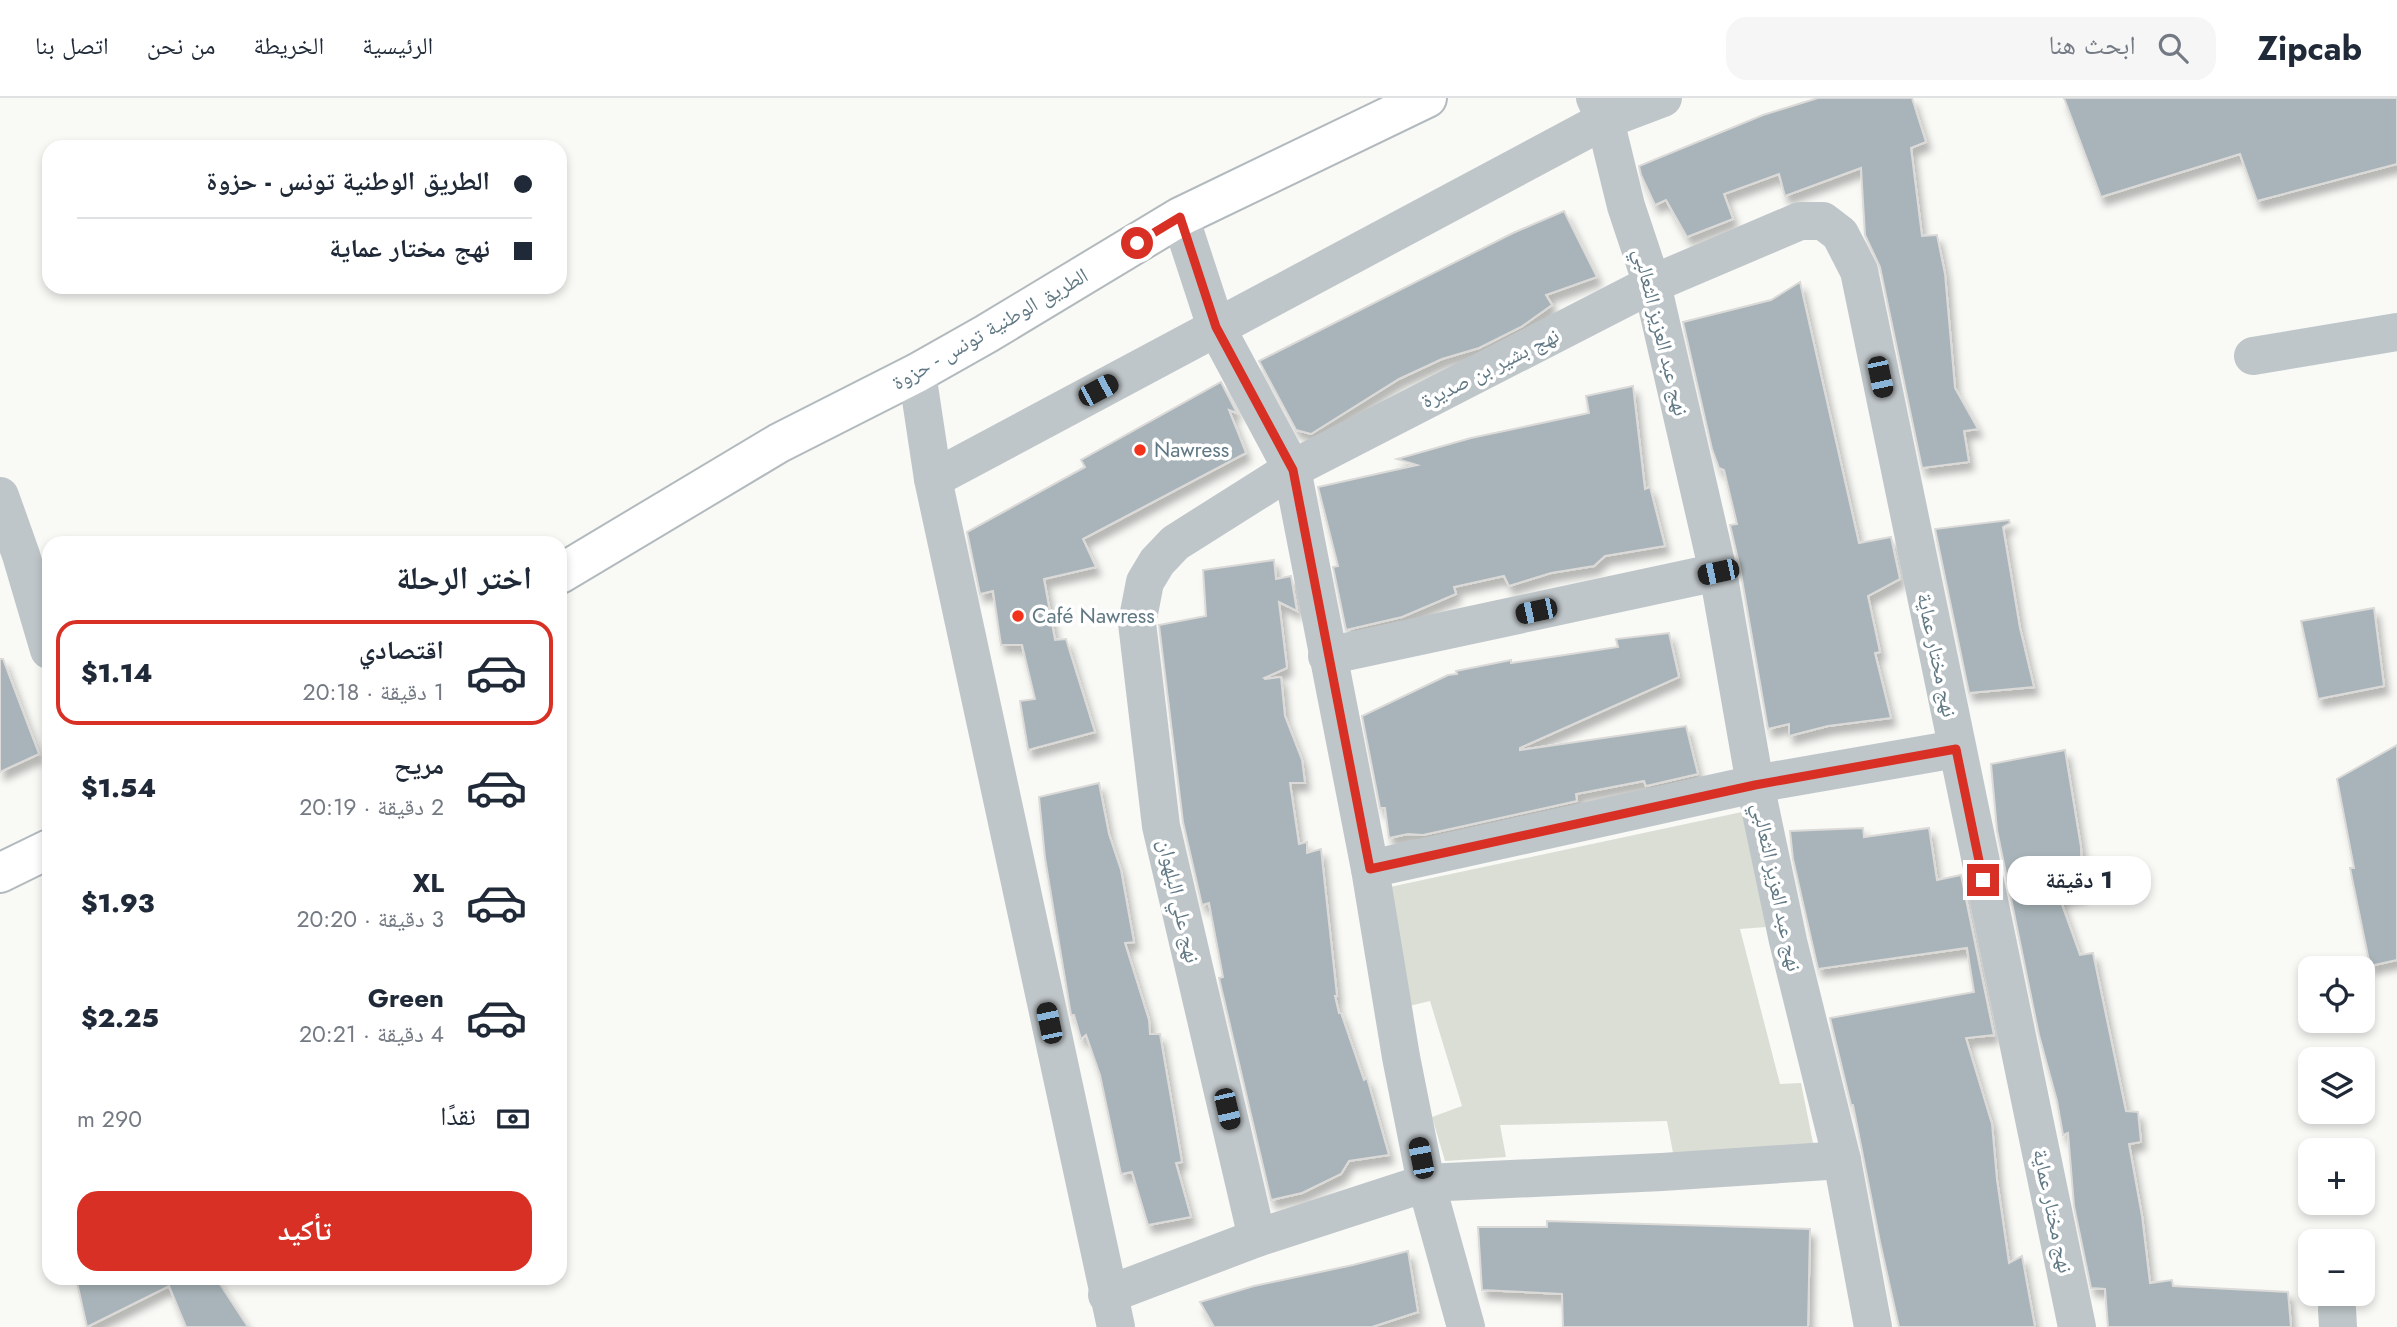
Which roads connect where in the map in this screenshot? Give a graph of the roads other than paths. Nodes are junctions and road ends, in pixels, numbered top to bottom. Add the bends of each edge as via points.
1 (1427, 98) edge
2 (1663, 98) edge
3 (1600, 109) edge
4 (1180, 217) junction
5 (1840, 234) joint
6 (1653, 284) junction
7 (1216, 327) junction
8 (2397, 332) edge
9 (2253, 356) dead end
10 (916, 373) junction
11 (1293, 470) junction
12 (933, 479) junction
13 (0, 496) edge
14 (1157, 562) joint
15 (567, 570) edge
16 (1718, 572) junction
17 (42, 628) edge
18 (1327, 656) junction
19 (1956, 749) junction
20 (1755, 785) junction
21 (42, 852) edge
22 (1370, 869) junction
23 (0, 873) edge
24 (1842, 1160) junction
25 (1426, 1183) junction
26 (1257, 1238) junction
27 (1111, 1311) edge
28 (1466, 1327) edge
29 (1873, 1327) edge
30 (2077, 1327) edge

1 - 4 main road, الطريق الوطنية تونس - حزوة
2 - 3 street
3 - 6 street, نهج عبد العزيز الثعالبي
3 - 7 street
4 - 7 street
4 - 10 main road, الطريق الوطنية تونس - حزوة
5 - 6 street, نهج بشير بن صديرة via 1823,220 1800,221
5 - 19 street, نهج مختار عماية via 1858,271
6 - 11 street, نهج بشير بن صديرة
6 - 16 street, نهج عبد العزيز الثعالبي
7 - 11 street
7 - 12 street
8 - 9 street
10 - 12 street
10 - 15 main road, الطريق الوطنية تونس - حزوة via 779,443
11 - 14 street, نهج بشير بن صديرة via 1175,543
11 - 18 street
12 - 27 street
13 - 17 street
14 - 26 street, نهج علي البلهوان via 1145,582 1137,623 1161,826
16 - 18 street
16 - 20 street, نهج عبد العزيز الثعالبي
18 - 22 street
19 - 20 street
19 - 30 street, نهج مختار عماية
20 - 22 street
20 - 24 street, نهج عبد العزيز الثعالبي
21 - 23 main road
22 - 25 street
24 - 25 street
24 - 29 street, نهج عبد العزيز الثعالبي
25 - 26 street
25 - 28 street
26 - 27 street

